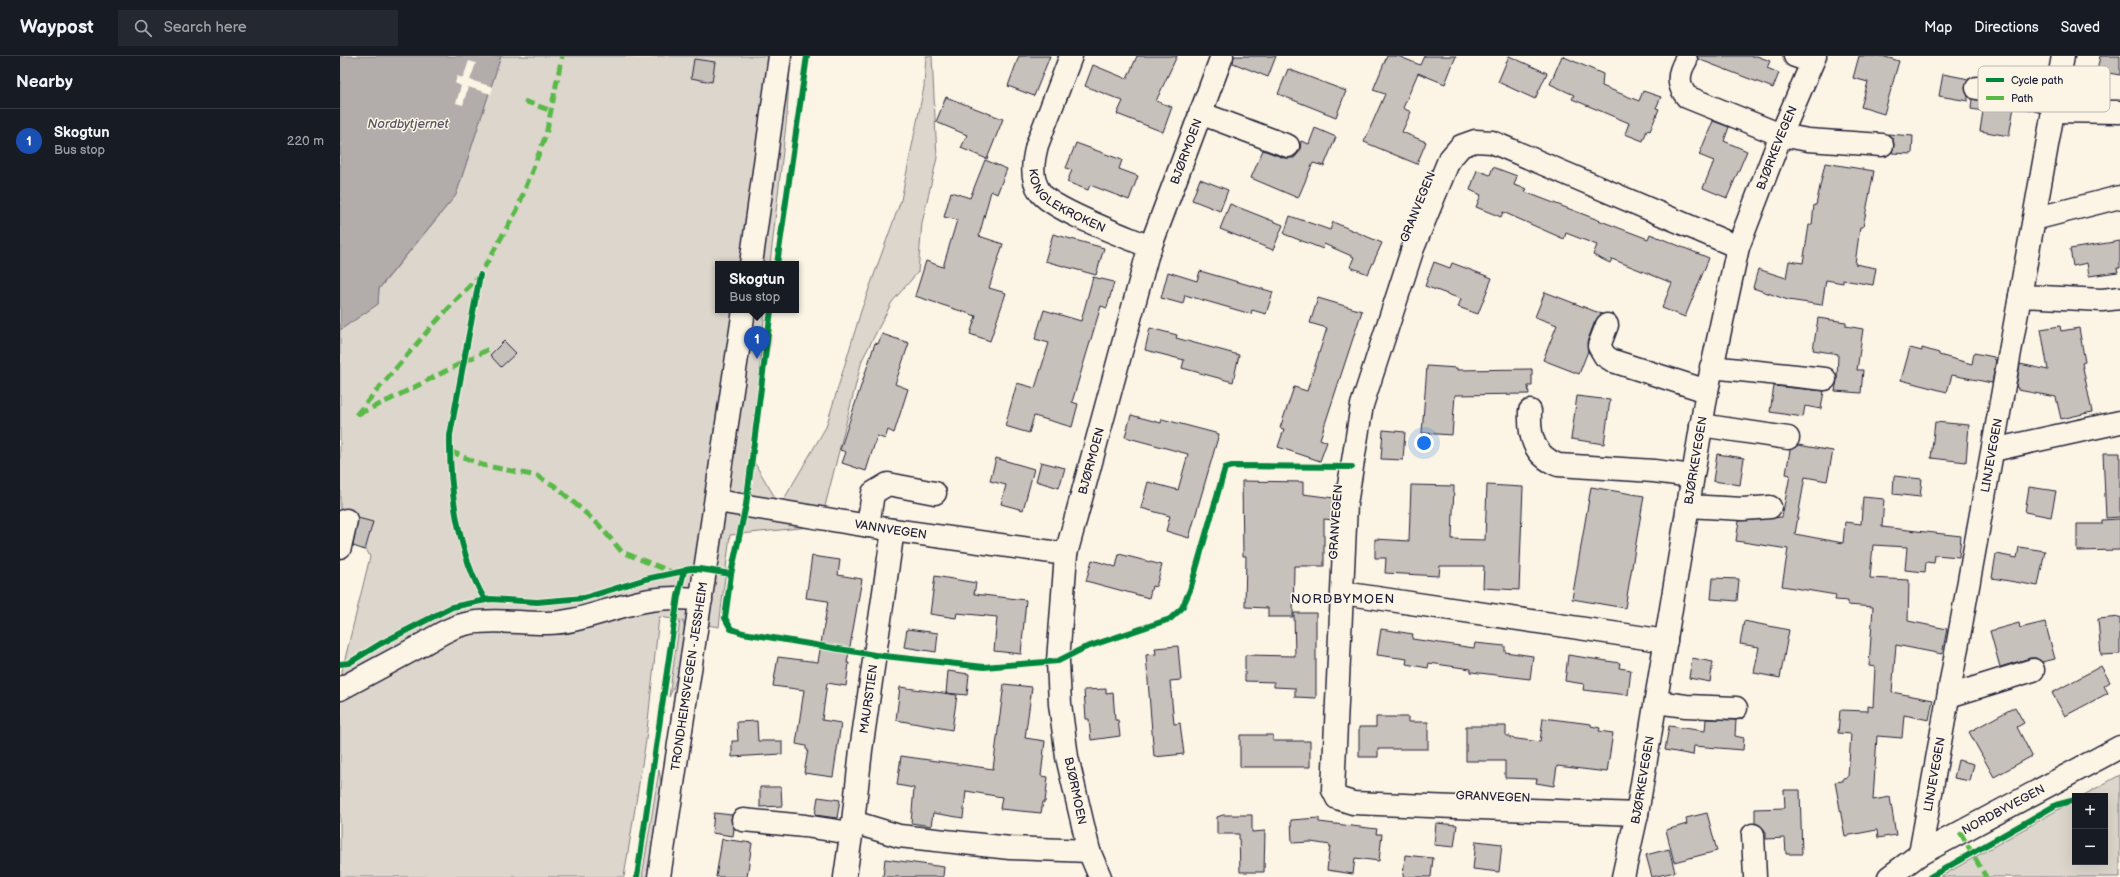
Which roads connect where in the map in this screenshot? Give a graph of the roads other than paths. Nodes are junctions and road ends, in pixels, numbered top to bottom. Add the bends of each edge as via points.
1 (780, 56) edge
2 (1071, 56) edge
3 (1222, 56) edge
4 (2063, 56) edge
5 (1807, 58) edge
6 (1686, 60) dead end
7 (2061, 66) edge
8 (2110, 111) edge
9 (2052, 112) edge
10 (2120, 112) edge
11 (1200, 113) junction
12 (1781, 135) junction
13 (1882, 145) dead end
14 (1288, 146) dead end
15 (2120, 197) edge
16 (2034, 219) junction
17 (1738, 246) junction
18 (1150, 247) junction
19 (751, 261) edge
20 (2020, 296) junction
21 (2120, 298) edge
22 (744, 313) edge
23 (1607, 325) dead end
24 (1711, 367) junction
25 (1824, 379) dead end
26 (1707, 391) junction
27 (1530, 411) dead end
28 (2120, 422) edge
29 (1701, 425) junction
30 (1788, 438) dead end
31 (1993, 450) junction
32 (1692, 476) junction
33 (935, 493) dead end
34 (717, 501) junction
35 (1687, 506) junction
36 (1770, 507) dead end
37 (346, 520) dead end
38 (868, 526) junction
39 (893, 530) junction
40 (340, 547) edge
41 (1066, 554) junction
42 (1343, 593) junction
43 (701, 600) junction
44 (1666, 641) junction
45 (2033, 670) dead end
46 (340, 689) edge
47 (1949, 696) junction
48 (1656, 702) junction
49 (1736, 708) dead end
50 (2120, 747) edge
51 (1637, 814) junction
52 (743, 820) dead end
53 (852, 827) junction
54 (1753, 835) dead end
55 (1089, 851) junction
56 (1920, 854) junction
57 (659, 877) edge
58 (844, 877) edge
59 (1100, 877) edge
60 (1623, 877) edge
61 (1755, 877) edge
62 (1889, 877) edge

1 - 19 street
2 - 18 street, KONGLEKROKEN via 1037,145 1034,178 1040,192 1053,205
3 - 11 street, BJØRMOEN
4 - 7 street, LINJEVEGEN
5 - 12 street, BJØRKEVEGEN
6 - 12 street via 1679,78 1682,92 1687,97
8 - 10 street
9 - 16 street, LINJEVEGEN
11 - 14 street
11 - 18 street, BJØRMOEN
12 - 13 street via 1808,140
12 - 17 street, BJØRKEVEGEN
15 - 16 street
16 - 20 street, LINJEVEGEN
17 - 24 street, BJØRKEVEGEN
17 - 42 street, GRANVEGEN via 1492,142 1475,141 1461,146 1449,160 1413,248 1362,405 1346,504
18 - 41 street, BJØRMOEN
20 - 21 street via 2102,300
20 - 31 street, LINJEVEGEN
22 - 34 street, TRONDHEIMSVEGEN - JESSHEIM
23 - 26 street via 1599,346 1605,356 1630,367
24 - 25 street
24 - 26 street, BJØRKEVEGEN
26 - 29 street, BJØRKEVEGEN
27 - 32 street via 1529,426 1533,444 1550,462 1558,465
28 - 31 street
29 - 30 street
29 - 32 street, BJØRKEVEGEN
31 - 47 street, LINJEVEGEN
32 - 35 street, BJØRKEVEGEN
33 - 38 street via 888,484 874,493
34 - 38 street, VANNVEGEN
34 - 43 street, TRONDHEIMSVEGEN - JESSHEIM
35 - 36 street via 1744,509
35 - 44 street, BJØRKEVEGEN
37 - 40 street
38 - 39 street, VANNVEGEN
39 - 41 street, VANNVEGEN
39 - 53 street, MAURSTIEN
41 - 55 street, BJØRMOEN via 1058,661 1060,704 1067,757
42 - 44 street
42 - 51 street, GRANVEGEN via 1333,790 1338,798 1353,803
43 - 46 street via 678,596 651,599 573,620 542,624 499,621 470,623 446,631
43 - 57 street, TRONDHEIMSVEGEN - JESSHEIM
44 - 48 street, BJØRKEVEGEN
45 - 47 street
47 - 56 street, LINJEVEGEN
48 - 49 street
48 - 51 street, BJØRKEVEGEN
50 - 56 street, NORDBYVEGEN
51 - 60 street, BJØRKEVEGEN
52 - 53 street via 805,826
53 - 55 street via 898,836 1010,848
53 - 58 street, MAURSTIEN
54 - 61 street
55 - 59 street, BJØRMOEN
56 - 62 street, NORDBYVEGEN

